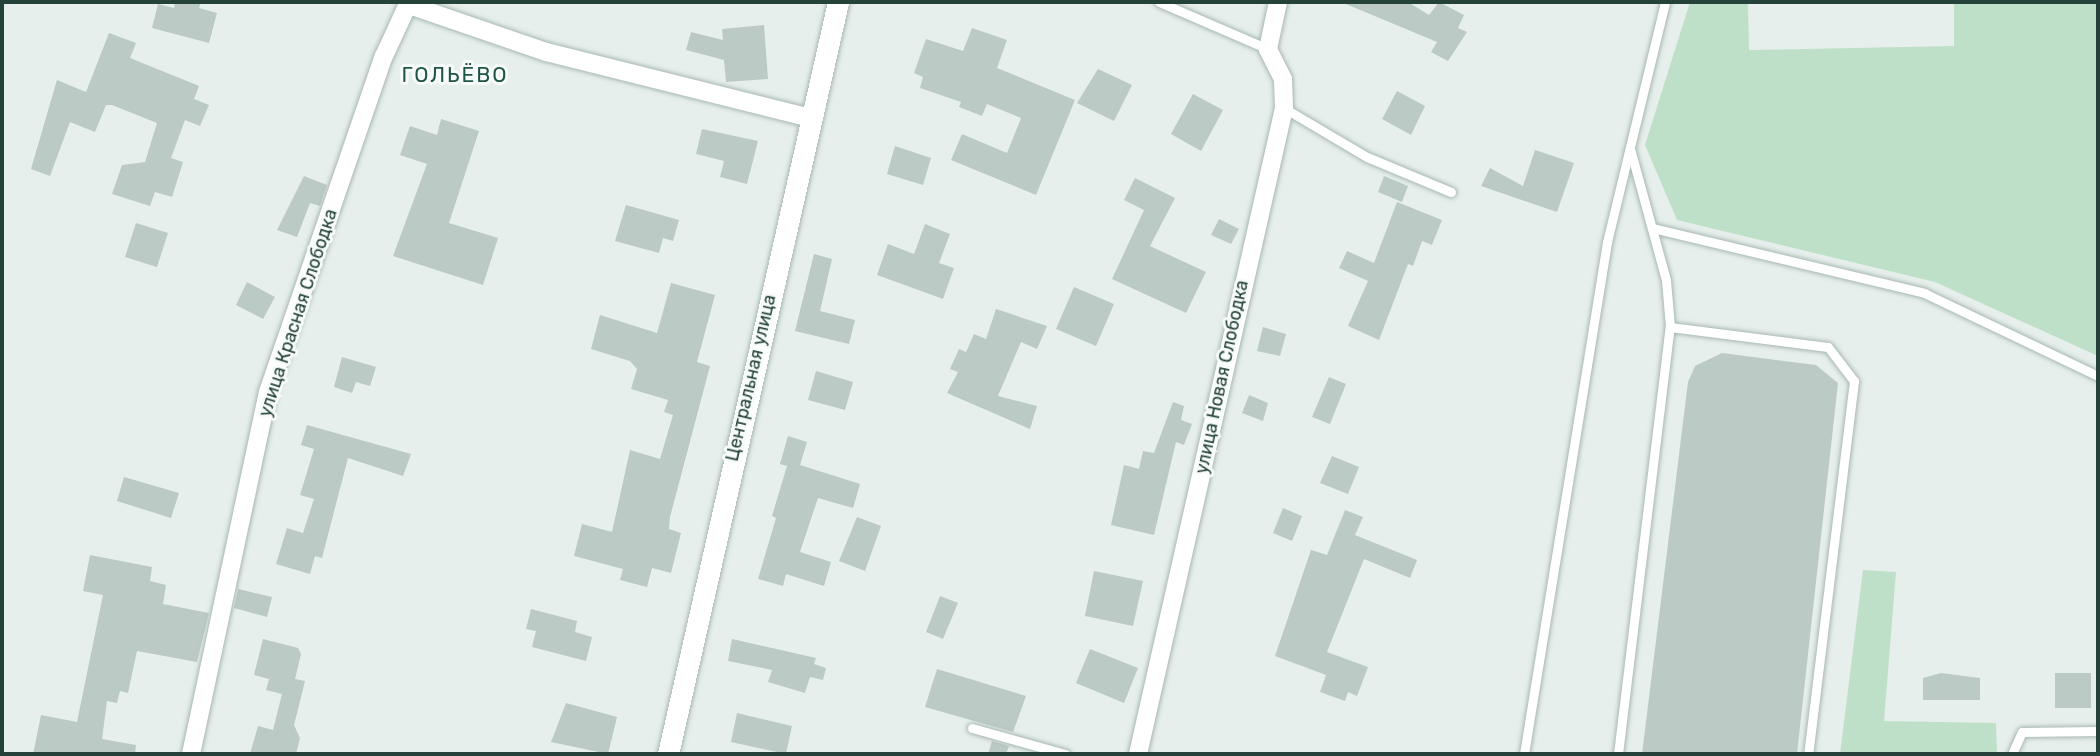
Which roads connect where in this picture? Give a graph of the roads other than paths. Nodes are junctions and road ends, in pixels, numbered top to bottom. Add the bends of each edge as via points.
1 (838, 2) edge
2 (1159, 2) edge
3 (1278, 2) edge
4 (1665, 2) edge
5 (410, 4) edge
6 (1268, 49) junction
7 (1284, 108) junction
8 (811, 118) junction
9 (1630, 147) junction
10 (1451, 192) dead end
11 (1652, 228) junction
12 (1670, 327) junction
13 (2098, 376) edge
14 (972, 727) dead end
15 (2098, 731) edge
16 (191, 754) edge
17 (668, 754) edge
18 (1065, 754) edge
19 (1138, 754) edge
20 (1524, 754) edge
21 (1618, 754) edge
22 (1808, 754) edge
23 (2012, 754) edge

1 - 8 main road, Центральная улица
2 - 6 lane
3 - 6 street
4 - 9 lane
5 - 8 street, улица Красная Слободка via 546,52
5 - 16 street, улица Красная Слободка via 384,56 268,392
6 - 7 street, улица Новая Слободка via 1283,79
7 - 10 lane via 1367,157
7 - 19 street, улица Новая Слободка
8 - 17 main road, Центральная улица
9 - 11 lane
9 - 20 lane via 1607,242
11 - 12 lane
11 - 13 lane via 1924,293
12 - 21 lane
12 - 22 lane via 1828,347 1854,381
14 - 18 lane
15 - 23 lane via 2022,732

